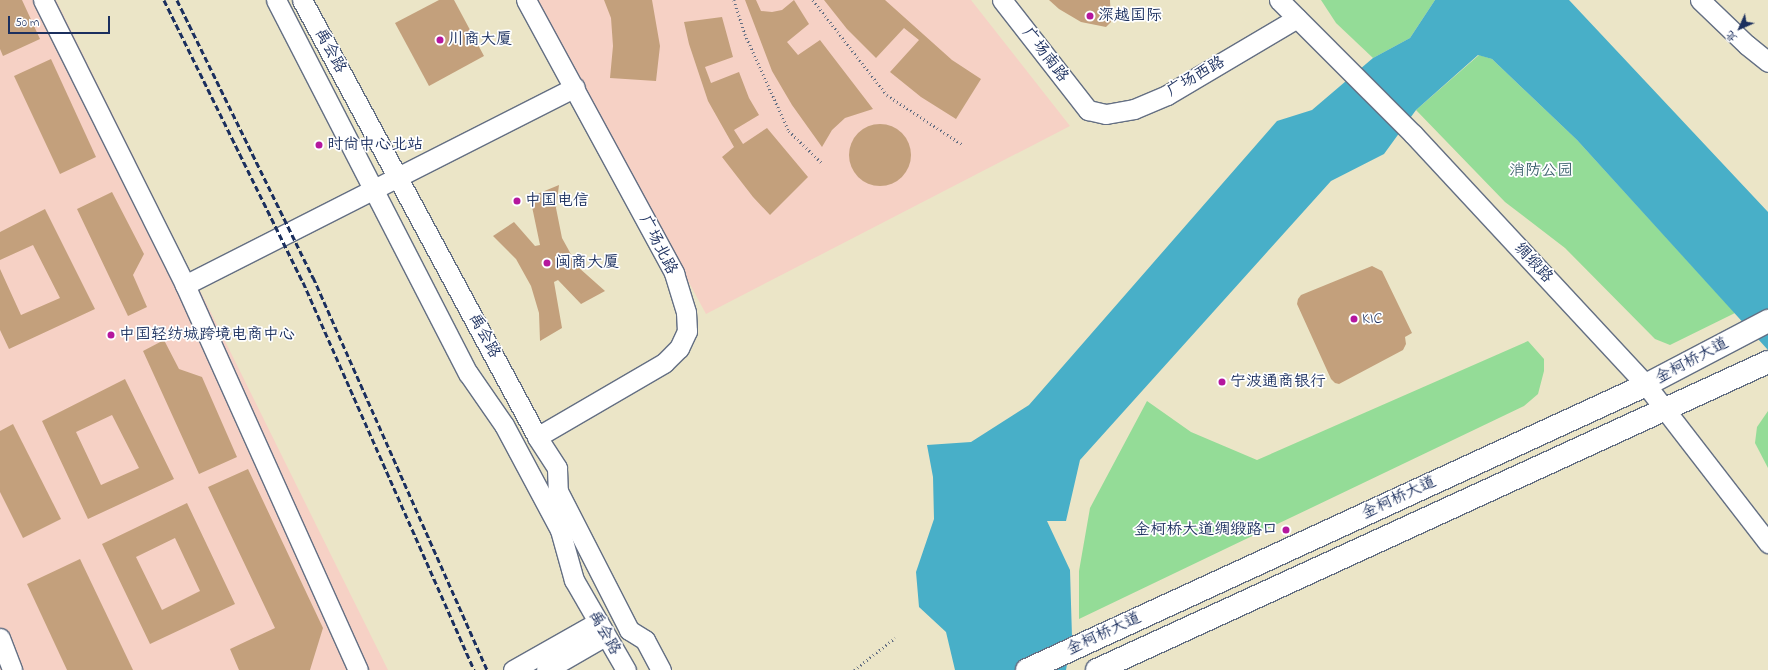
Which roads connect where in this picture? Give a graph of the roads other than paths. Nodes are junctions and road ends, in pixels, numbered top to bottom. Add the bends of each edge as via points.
1 (43, 0) edge
2 (276, 0) edge
3 (302, 0) edge
4 (526, 0) edge
5 (1002, 0) edge
6 (1279, 0) edge
7 (1700, 0) edge
8 (1298, 9) edge
9 (1768, 62) edge
10 (575, 88) junction
11 (1088, 110) joint
12 (400, 178) junction
13 (372, 189) junction
14 (186, 285) junction
15 (1768, 321) edge
16 (1768, 362) edge
17 (1646, 384) junction
18 (1667, 409) junction
19 (537, 437) junction
20 (1768, 543) edge
21 (602, 629) junction
22 (0, 638) edge
23 (12, 670) edge
24 (358, 670) edge
25 (513, 670) edge
26 (546, 670) edge
27 (626, 670) edge
28 (661, 670) edge
29 (1026, 670) edge
30 (1097, 670) edge

1 - 14 street
2 - 13 street, 禹会路
3 - 12 street, 禹会路
4 - 10 street, 广场北路
5 - 11 street, 广场南路
6 - 8 street, 绸缎路
7 - 9 street
8 - 11 street, 广场西路 via 1167,95 1134,109 1106,114
8 - 17 street, 绸缎路 via 1312,33 1413,134
10 - 12 street
10 - 19 street, 广场北路 via 674,274 686,312 687,331 679,348 664,363
12 - 13 street
12 - 19 street, 禹会路
13 - 14 street
13 - 21 street, 禹会路 via 468,373 504,425 560,530 574,580
14 - 24 street
15 - 17 main road, 金柯桥大道
16 - 18 main road, 金柯桥大道
17 - 18 street, 绸缎路
17 - 29 main road, 金柯桥大道
18 - 20 street, 绸缎路
18 - 30 main road, 金柯桥大道
19 - 28 street, 禹会路 via 557,468 558,491 629,630 645,640
21 - 25 street
21 - 26 street
21 - 27 street, 禹会路
22 - 23 street

